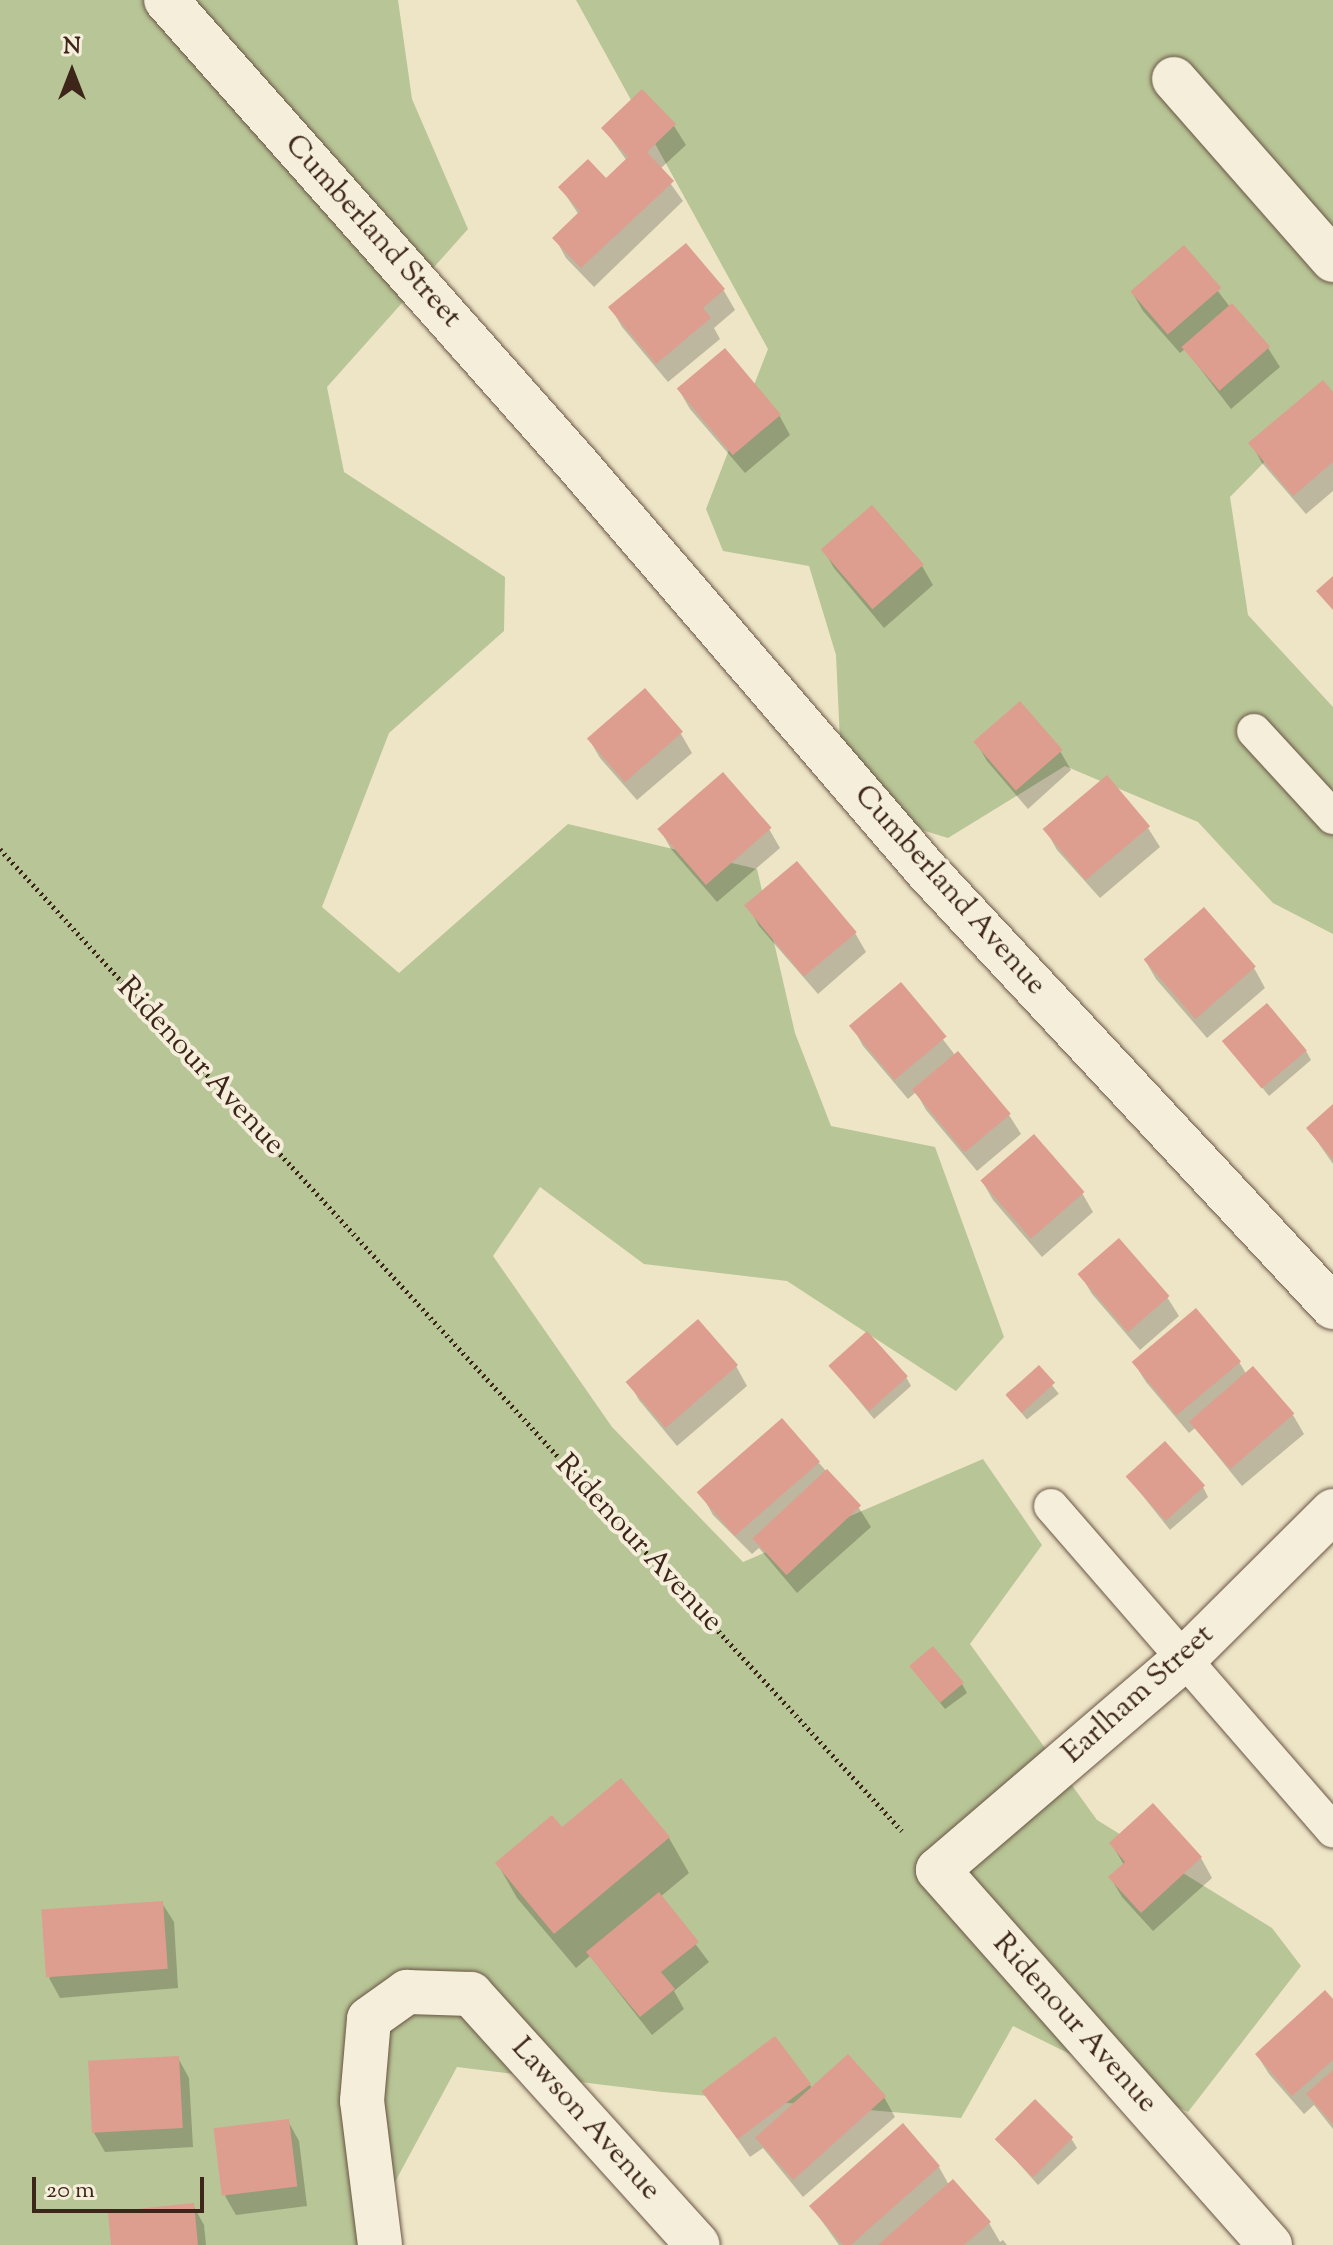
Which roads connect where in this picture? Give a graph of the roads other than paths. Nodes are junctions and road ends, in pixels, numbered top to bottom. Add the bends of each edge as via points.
1 (166, 0) edge
2 (1174, 79) dead end
3 (1333, 260) edge
4 (578, 465) joint
5 (1254, 731) dead end
6 (1333, 817) edge
7 (1333, 1307) edge
8 (1051, 1506) dead end
9 (1333, 1511) edge
10 (1182, 1661) junction
11 (1333, 1830) edge
12 (938, 1870) joint
13 (380, 2245) edge
14 (698, 2245) edge
15 (1270, 2245) edge

1 - 4 street, Cumberland Street
2 - 3 street
4 - 7 street, Cumberland Avenue via 927,871
5 - 6 lane
8 - 10 lane
9 - 10 street, Earlham Street
10 - 11 lane
10 - 12 street, Earlham Street
12 - 15 street, Ridenour Avenue
13 - 14 street, Lawson Avenue via 362,2101 369,2019 407,1992 471,1994

